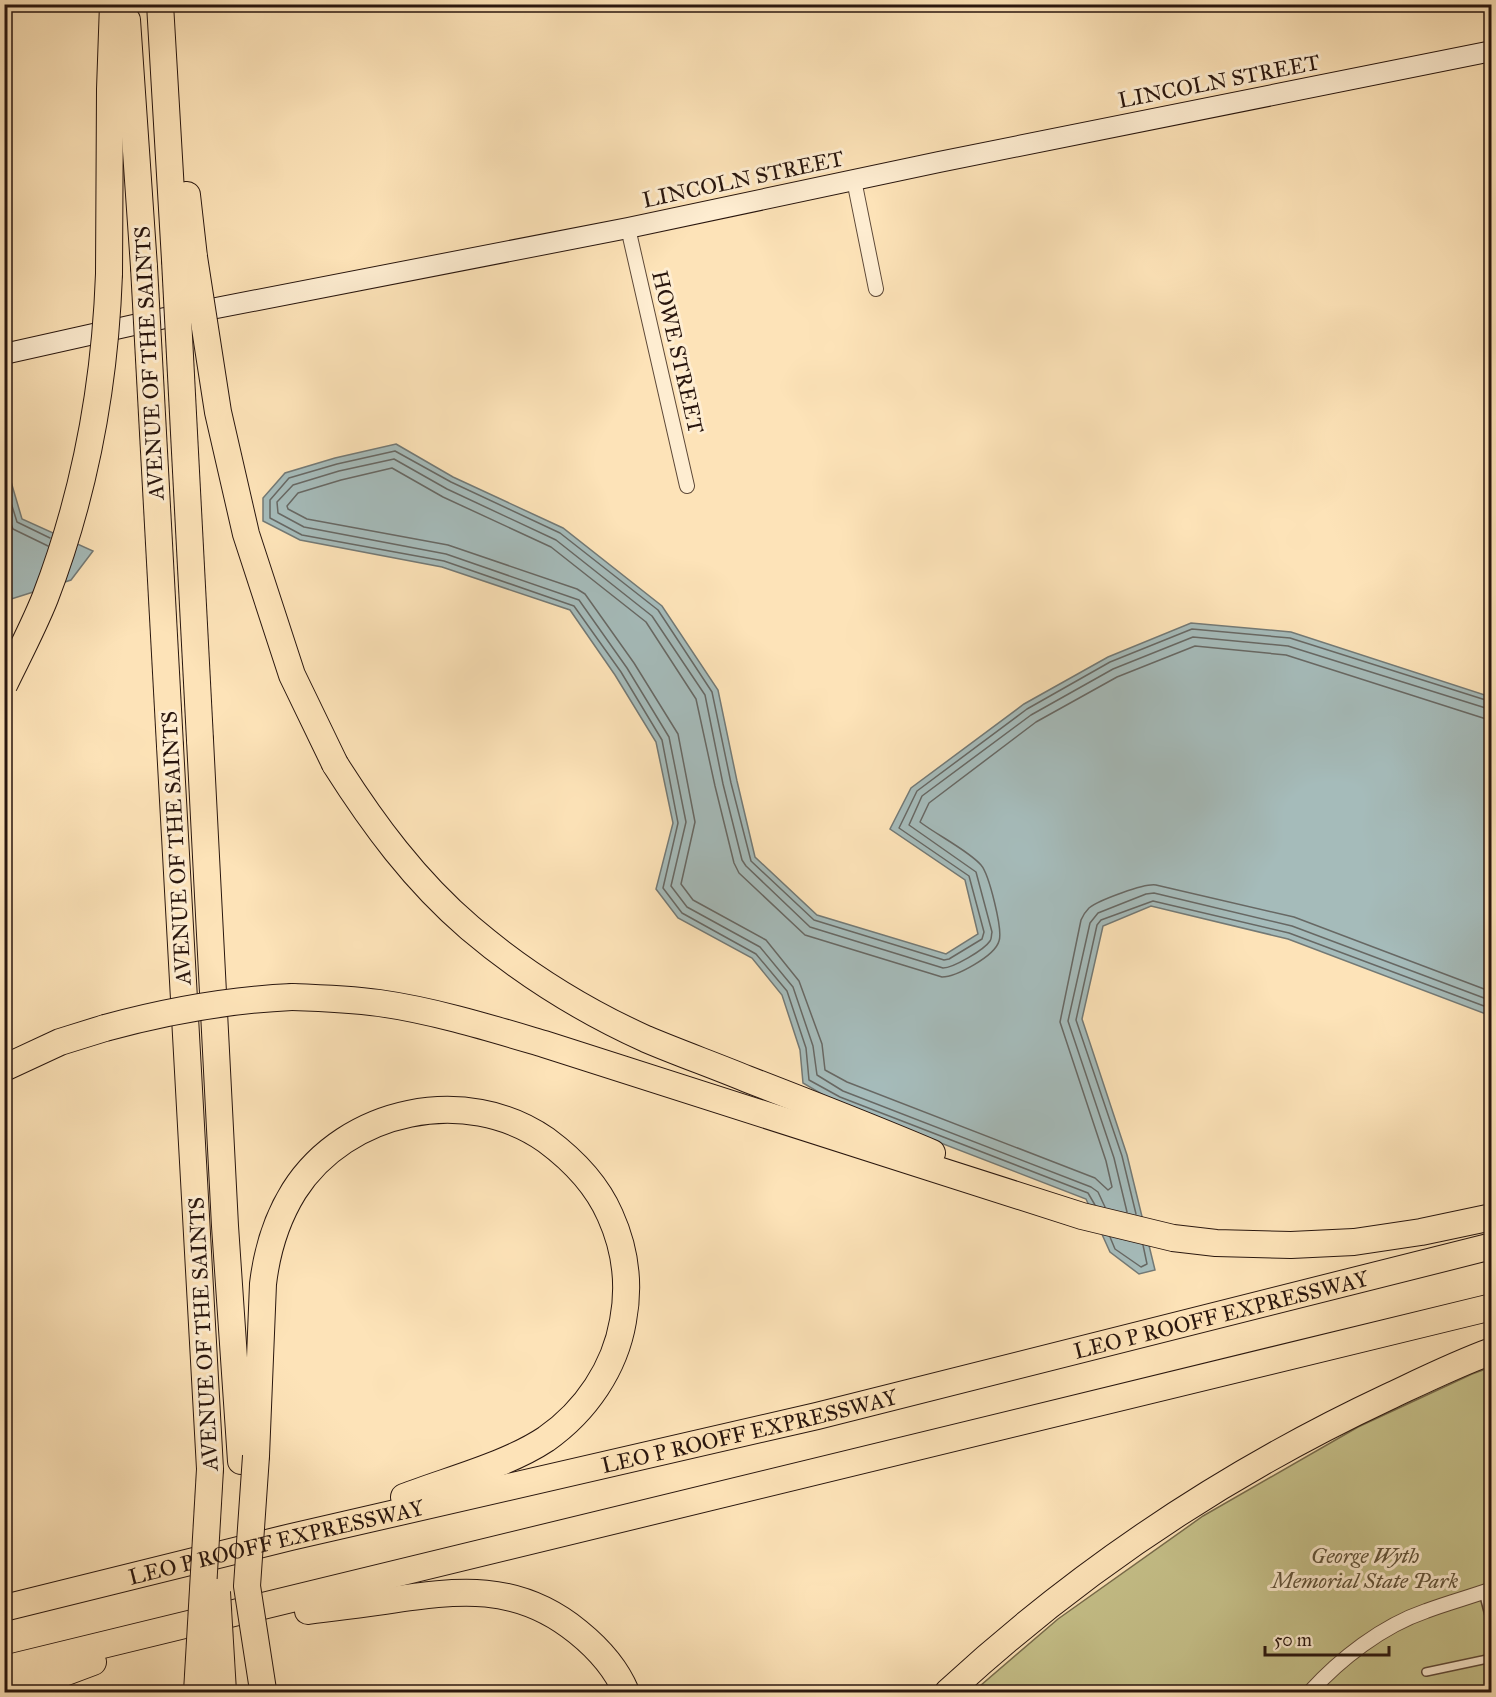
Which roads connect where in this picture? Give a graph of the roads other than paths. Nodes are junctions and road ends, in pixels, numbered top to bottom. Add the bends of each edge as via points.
1 (114, 4) edge
2 (126, 4) edge
3 (160, 4) edge
4 (169, 4) edge
5 (1491, 51) edge
6 (854, 180) junction
7 (628, 228) junction
8 (184, 259) junction
9 (876, 289) dead end
10 (4, 354) edge
11 (687, 486) dead end
12 (4, 685) edge
13 (4, 1068) edge
14 (1082, 1216) junction
15 (1491, 1217) edge
16 (1491, 1246) edge
17 (1491, 1307) edge
18 (1491, 1351) edge
19 (248, 1458) junction
20 (210, 1469) junction
21 (291, 1537) junction
22 (1487, 1591) edge
23 (4, 1608) edge
24 (193, 1624) junction
25 (1491, 1627) edge
26 (1491, 1658) edge
27 (4, 1669) edge
28 (1426, 1672) dead end
29 (13, 1692) edge
30 (197, 1692) edge
31 (223, 1692) edge
32 (260, 1692) edge
33 (626, 1692) edge
34 (948, 1692) edge
35 (1310, 1692) edge

1 - 12 highway, bridge via 109,274 95,422 81,483 45,599
2 - 20 highway, AVENUE OF THE SAINTS, bridge
3 - 8 highway, AVENUE OF THE SAINTS
4 - 8 highway via 178,69
5 - 6 main road, LINCOLN STREET
6 - 7 main road, LINCOLN STREET
6 - 9 street
7 - 10 main road, LINCOLN STREET via 165,318
7 - 11 street, HOWE STREET
8 - 14 highway, bridge via 246,534 292,675 335,764 404,862 469,927 513,962 599,1016
8 - 19 highway, AVENUE OF THE SAINTS, bridge via 200,740 225,1226
13 - 14 highway, bridge via 60,1042 191,1007 291,997 378,1003 415,1009 544,1044
14 - 15 highway via 1173,1238 1291,1245 1354,1242
16 - 21 highway, LEO P ROOFF EXPRESSWAY via 817,1416
17 - 24 highway
18 - 34 highway via 1359,1410 1246,1470 1081,1580
19 - 21 highway via 266,1257 273,1232 295,1189 321,1158 375,1123 397,1116 437,1110 479,1113 537,1134 569,1158 595,1187 622,1246 625,1310 614,1354 582,1407 546,1439 522,1453
19 - 32 highway, bridge via 246,1586
20 - 30 highway, bridge
20 - 31 highway, AVENUE OF THE SAINTS, bridge
21 - 23 highway, LEO P ROOFF EXPRESSWAY
22 - 25 lane
22 - 35 street via 1424,1611 1389,1628 1329,1672
24 - 27 highway
24 - 29 highway
24 - 33 highway via 434,1594 471,1591 501,1595 528,1602 571,1626 608,1660
26 - 28 lane

